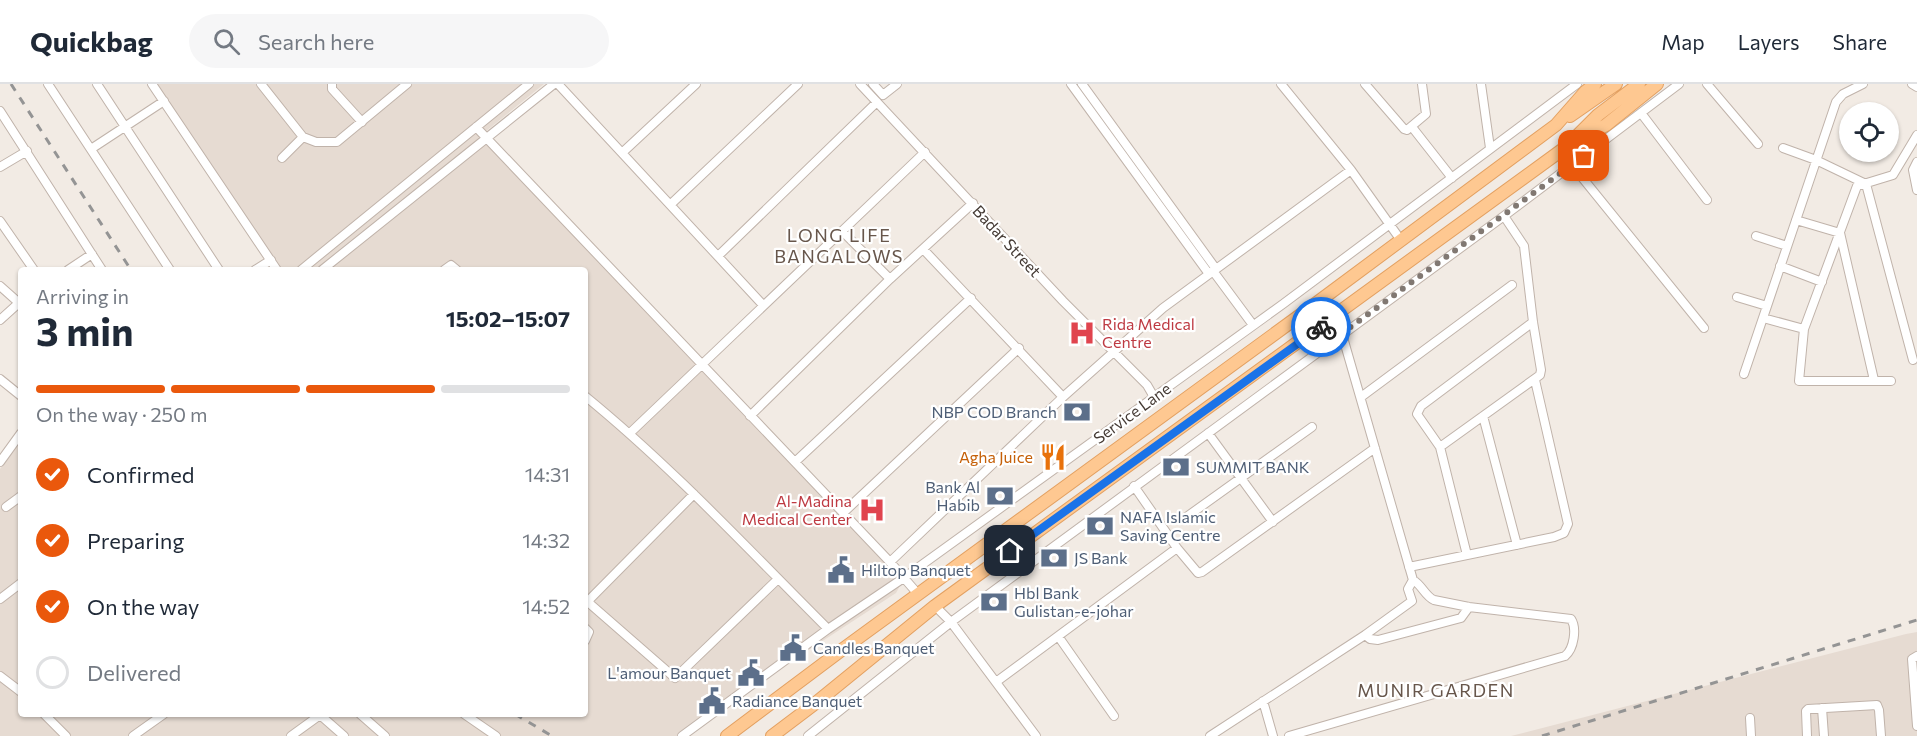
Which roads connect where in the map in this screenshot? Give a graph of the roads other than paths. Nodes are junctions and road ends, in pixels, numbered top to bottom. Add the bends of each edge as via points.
1 (48, 84) edge
2 (97, 84) edge
3 (152, 84) edge
4 (261, 84) edge
5 (332, 84) edge
6 (407, 84) edge
7 (529, 84) edge
8 (556, 84) edge
9 (696, 84) edge
10 (798, 84) edge
11 (860, 84) edge
12 (873, 84) edge
13 (897, 84) edge
14 (1071, 84) edge
15 (1082, 84) edge
16 (1365, 84) edge
17 (1422, 84) edge
18 (1481, 84) edge
19 (1577, 84) edge
20 (1595, 84) edge
21 (1616, 84) edge
22 (1639, 84) edge
23 (1657, 84) edge
24 (1680, 84) edge
25 (1707, 84) edge
26 (1863, 84) edge
27 (1912, 84) edge
28 (1284, 85) edge
29 (1917, 87) edge
30 (164, 101) junction
31 (877, 102) junction
32 (0, 111) edge
33 (1641, 113) junction
34 (362, 122) junction
35 (1556, 125) junction
36 (124, 126) junction
37 (476, 127) junction
38 (1412, 127) junction
39 (1917, 135) edge
40 (303, 137) junction
41 (487, 138) junction
42 (1758, 144) dead end
43 (1566, 147) junction
44 (1490, 148) junction
45 (1784, 148) dead end
46 (91, 149) junction
47 (27, 151) junction
48 (623, 152) junction
49 (925, 152) junction
50 (282, 158) dead end
51 (1816, 160) junction
52 (1917, 162) edge
53 (1572, 165) junction
54 (0, 166) edge
55 (1352, 170) junction
56 (1452, 177) junction
57 (1866, 184) junction
58 (1917, 190) edge
59 (1707, 200) dead end
60 (973, 203) junction
61 (671, 204) junction
62 (1503, 216) junction
63 (1796, 220) junction
64 (0, 221) edge
65 (1389, 223) junction
66 (842, 231) junction
67 (1840, 233) junction
68 (1756, 236) dead end
69 (1400, 239) junction
70 (1787, 246) junction
71 (923, 249) junction
72 (92, 254) junction
73 (718, 256) junction
74 (271, 260) junction
75 (31, 267) edge
76 (72, 267) edge
77 (100, 267) edge
78 (168, 267) edge
79 (217, 267) edge
80 (260, 267) edge
81 (275, 267) edge
82 (305, 267) edge
83 (326, 267) edge
84 (1780, 267) junction
85 (1213, 271) junction
86 (890, 279) junction
87 (1822, 282) junction
88 (1512, 285) dead end
89 (0, 286) edge
90 (1737, 297) dead end
91 (971, 298) junction
92 (18, 300) edge
93 (18, 303) edge
94 (763, 305) junction
95 (1767, 306) junction
96 (1762, 318) junction
97 (1333, 319) junction
98 (0, 320) edge
99 (1533, 322) junction
100 (1253, 325) junction
101 (1704, 328) dead end
102 (1804, 329) junction
103 (1341, 334) junction
104 (1019, 348) junction
105 (1113, 351) junction
106 (1913, 360) dead end
107 (701, 364) junction
108 (1744, 374) dead end
109 (0, 379) edge
110 (1534, 380) junction
111 (1874, 380) junction
112 (1891, 381) dead end
113 (18, 394) edge
114 (1063, 397) junction
115 (1154, 397) junction
116 (1361, 397) junction
117 (588, 398) edge
118 (750, 416) junction
119 (1484, 416) junction
120 (1161, 417) junction
121 (1312, 427) dead end
122 (630, 433) junction
123 (1208, 433) junction
124 (1172, 434) junction
125 (18, 437) edge
126 (1440, 447) junction
127 (1375, 448) junction
128 (0, 462) edge
129 (795, 462) junction
130 (1241, 478) junction
131 (1134, 486) junction
132 (694, 494) junction
133 (18, 498) edge
134 (6, 507) dead end
135 (843, 513) junction
136 (1185, 518) dead end
137 (1273, 522) junction
138 (1517, 546) junction
139 (1177, 548) junction
140 (1467, 555) junction
141 (890, 562) junction
142 (1409, 567) junction
143 (905, 577) junction
144 (778, 579) junction
145 (1413, 580) junction
146 (18, 585) edge
147 (918, 594) junction
148 (0, 599) edge
149 (935, 606) junction
150 (1469, 607) junction
151 (951, 622) junction
152 (828, 629) junction
153 (1365, 635) junction
154 (1058, 636) junction
155 (1917, 657) edge
156 (0, 676) edge
157 (996, 682) junction
158 (18, 690) edge
159 (1263, 701) junction
160 (1822, 708) junction
161 (1114, 716) dead end
162 (47, 717) edge
163 (160, 717) edge
164 (316, 717) edge
165 (323, 717) edge
166 (363, 717) edge
167 (468, 717) edge
168 (1750, 718) dead end
169 (1917, 726) edge
170 (66, 736) edge
171 (133, 736) edge
172 (291, 736) edge
173 (344, 736) edge
174 (385, 736) edge
175 (496, 736) edge
176 (682, 736) edge
177 (728, 736) edge
178 (771, 736) edge
179 (808, 736) edge
180 (1036, 736) edge
181 (1210, 736) edge
182 (1272, 736) edge
183 (1289, 736) edge
184 (1751, 736) edge
185 (1807, 736) edge
186 (1824, 736) edge
187 (1881, 736) edge

1 - 46 street
2 - 36 street
3 - 30 street
4 - 40 street
5 - 34 street via 332,89
6 - 34 street
7 - 37 street
8 - 41 street
8 - 48 street
9 - 48 street
10 - 61 street
11 - 31 street, Badar Street
12 - 13 street via 883,95
14 - 85 street
15 - 85 street
16 - 38 street via 1404,129
17 - 38 street via 1426,114
18 - 44 street
19 - 44 street, Service Lane
20 - 35 main road
21 - 35 main road
22 - 43 main road via 1598,115
23 - 43 main road via 1606,125
24 - 33 street
25 - 42 street
26 - 51 street via 1836,102
27 - 29 street
28 - 55 street
30 - 36 street
30 - 74 street
31 - 49 street, Badar Street
31 - 73 street
32 - 47 street
33 - 53 street
33 - 59 street
34 - 40 street via 336,142
35 - 69 main road
36 - 46 street
36 - 79 street
37 - 41 street
37 - 82 street
38 - 56 street
39 - 57 street via 1893,175
40 - 50 street
41 - 83 street
41 - 107 street
43 - 97 main road
44 - 56 street, Service Lane
45 - 51 street
46 - 78 street
47 - 54 street
47 - 72 street
48 - 61 street
49 - 60 street, Badar Street
49 - 66 street
51 - 57 street
51 - 63 street
52 - 58 street via 1913,170
53 - 62 street
53 - 101 street
55 - 65 street
55 - 85 street
56 - 65 street, Service Lane
57 - 67 street via 1857,186
57 - 106 street
60 - 71 street
60 - 105 street, Badar Street
61 - 73 street
62 - 99 street via 1524,246
62 - 103 street
63 - 67 street
63 - 70 street
64 - 75 street
65 - 69 street
65 - 100 street, Service Lane
66 - 86 street
66 - 94 street
67 - 87 street
67 - 111 street
68 - 70 street
69 - 120 main road
70 - 84 street
71 - 86 street
71 - 91 street
72 - 76 street
72 - 77 street
73 - 94 street
74 - 80 street
74 - 81 street
84 - 87 street
84 - 95 street
85 - 100 street
85 - 105 street
86 - 118 street
87 - 102 street
88 - 116 street
89 - 92 street
90 - 95 street
91 - 104 street
91 - 129 street
93 - 98 street
94 - 107 street
95 - 96 street
96 - 102 street
96 - 108 street
97 - 103 street
97 - 124 main road
99 - 110 street via 1541,370
99 - 126 street via 1421,406 1418,414
100 - 115 street, Service Lane
102 - 111 street via 1799,381
103 - 116 street
103 - 123 street
104 - 114 street
104 - 135 street
105 - 114 street
105 - 115 street, Badar Street
107 - 118 street
107 - 122 street
109 - 113 street
110 - 119 street
110 - 138 street via 1568,524 1564,533
111 - 112 street
114 - 141 street
115 - 143 street, Service Lane
116 - 127 street
117 - 122 street
118 - 129 street
119 - 126 street
119 - 138 street
120 - 124 main road
120 - 147 main road
121 - 130 street
122 - 132 street
123 - 130 street
123 - 131 street
124 - 149 main road
125 - 128 street
126 - 140 street
127 - 137 street
127 - 142 street
129 - 135 street
130 - 136 street
130 - 137 street
131 - 139 street
131 - 151 street
132 - 144 street
132 - 144 street via 590,603 677,678
133 - 134 street
135 - 141 street
137 - 139 street via 1202,572 1194,570
138 - 140 street
139 - 154 street
140 - 142 street
141 - 143 street
142 - 145 street
143 - 147 street
143 - 152 street, Service Lane
144 - 152 street
145 - 150 street via 1434,600
145 - 153 street via 1408,589 1412,601
146 - 148 street
147 - 177 main road
149 - 151 street
149 - 178 main road
150 - 153 street via 1461,618 1378,640
150 - 183 street via 1571,619 1571,648 1565,656
151 - 157 street
151 - 179 street
152 - 176 street, Service Lane
153 - 159 street
154 - 157 street
154 - 161 street
155 - 169 street via 1912,662
156 - 158 street
157 - 180 street
159 - 181 street
159 - 182 street
160 - 185 street via 1806,711
160 - 186 street
160 - 187 street via 1876,705 1880,710
162 - 170 street
163 - 171 street
164 - 172 street
165 - 173 street
166 - 174 street
167 - 175 street
168 - 184 street

